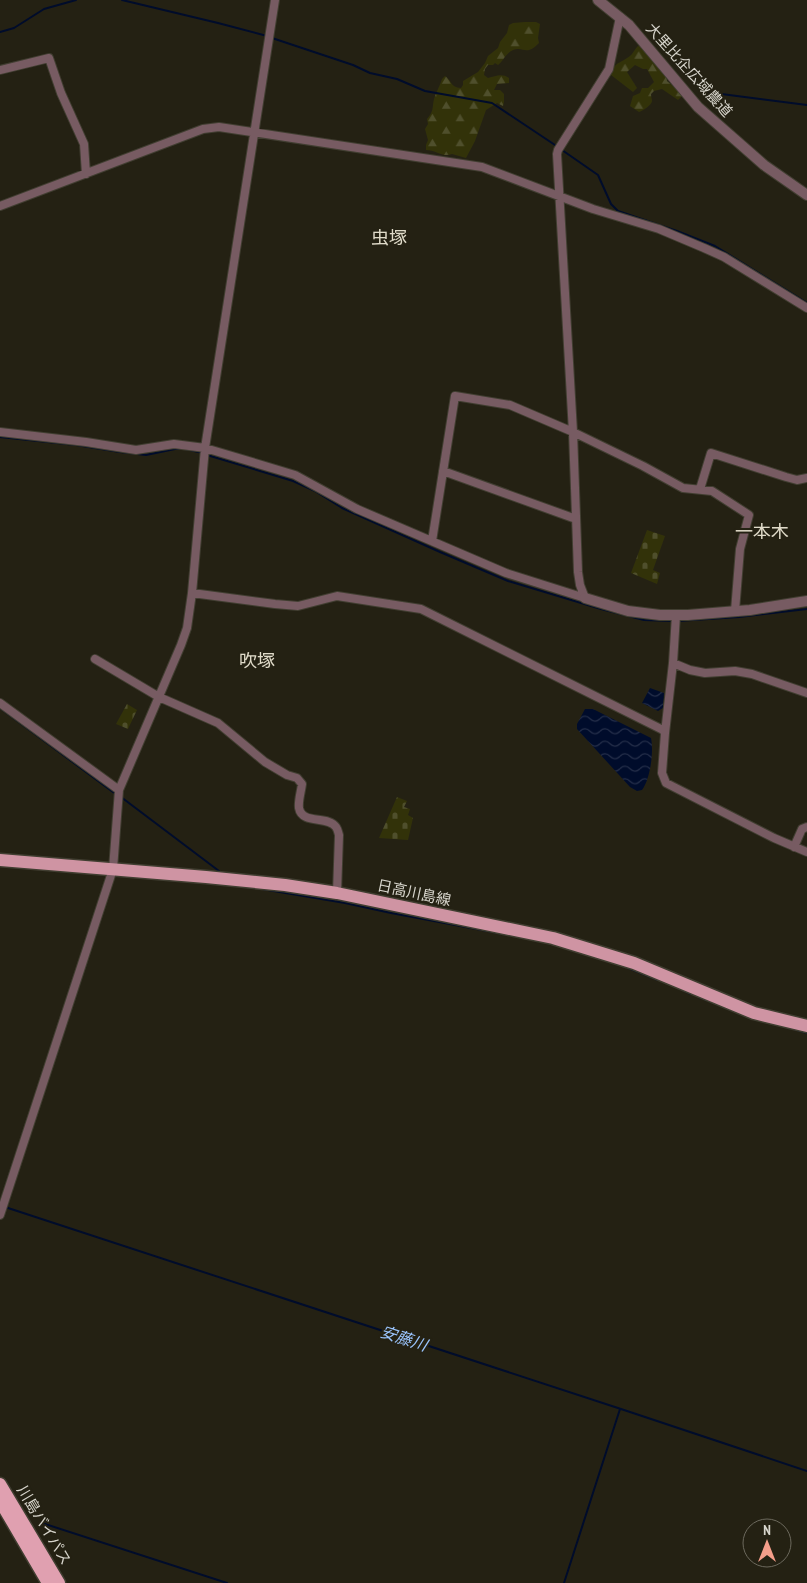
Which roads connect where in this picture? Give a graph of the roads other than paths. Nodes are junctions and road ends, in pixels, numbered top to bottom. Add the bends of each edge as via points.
1 (275, 0) edge
2 (598, 0) edge
3 (620, 17) junction
4 (0, 70) edge
5 (254, 132) junction
6 (86, 174) junction
7 (807, 195) edge
8 (559, 197) junction
9 (0, 206) edge
10 (807, 308) edge
11 (0, 432) edge
12 (573, 432) junction
13 (205, 448) junction
14 (443, 471) junction
15 (807, 478) edge
16 (700, 489) junction
17 (576, 519) junction
18 (432, 541) junction
19 (192, 593) junction
20 (585, 598) junction
21 (807, 601) edge
22 (735, 611) junction
23 (676, 615) junction
24 (94, 658) dead end
25 (673, 663) junction
26 (807, 693) edge
27 (159, 697) junction
28 (0, 703) edge
29 (666, 733) junction
30 (119, 790) junction
31 (807, 827) edge
32 (794, 847) junction
33 (807, 852) edge
34 (0, 860) edge
35 (113, 869) junction
36 (337, 894) junction
37 (807, 1026) edge
38 (0, 1215) edge
39 (0, 1484) edge
40 (0, 1502) edge
41 (48, 1583) edge
42 (59, 1583) edge

1 - 5 street
2 - 3 street, 大里比企広域農道
3 - 7 street, 大里比企広域農道 via 698,107 764,165
3 - 8 street via 609,69 558,150
4 - 6 street via 48,58 84,144
5 - 6 street via 219,127 204,129
5 - 8 street via 482,167
5 - 13 street
6 - 9 street
8 - 10 street via 659,229 704,248
8 - 12 street
11 - 13 street via 136,450 174,444
12 - 14 street via 510,405 455,396
12 - 16 street via 683,488
12 - 17 street
13 - 18 street via 295,475 357,509
13 - 19 street
14 - 17 street
14 - 18 street
15 - 16 street via 797,480 711,454
16 - 22 street via 712,491 749,515 740,549
17 - 20 street via 580,585
18 - 20 street via 506,573
19 - 27 street via 187,628
19 - 29 street via 298,606 337,596 421,609
20 - 23 street via 649,615
21 - 22 street
22 - 23 street
23 - 25 street
24 - 27 street
25 - 26 street via 705,673 736,671 752,674
25 - 29 street
27 - 30 street
27 - 36 street via 218,723 265,762 297,778 302,784 300,812 305,817 336,826 339,835
28 - 30 street
29 - 32 street via 662,773 666,783
30 - 35 street
31 - 32 street via 802,829
32 - 33 street
34 - 35 main road, 日高川島線
35 - 36 main road, 日高川島線 via 285,885
35 - 38 street
36 - 37 main road, 日高川島線 via 553,938 634,963 754,1013
39 - 42 highway, 川島バイパス
40 - 41 highway, 川島バイパス

